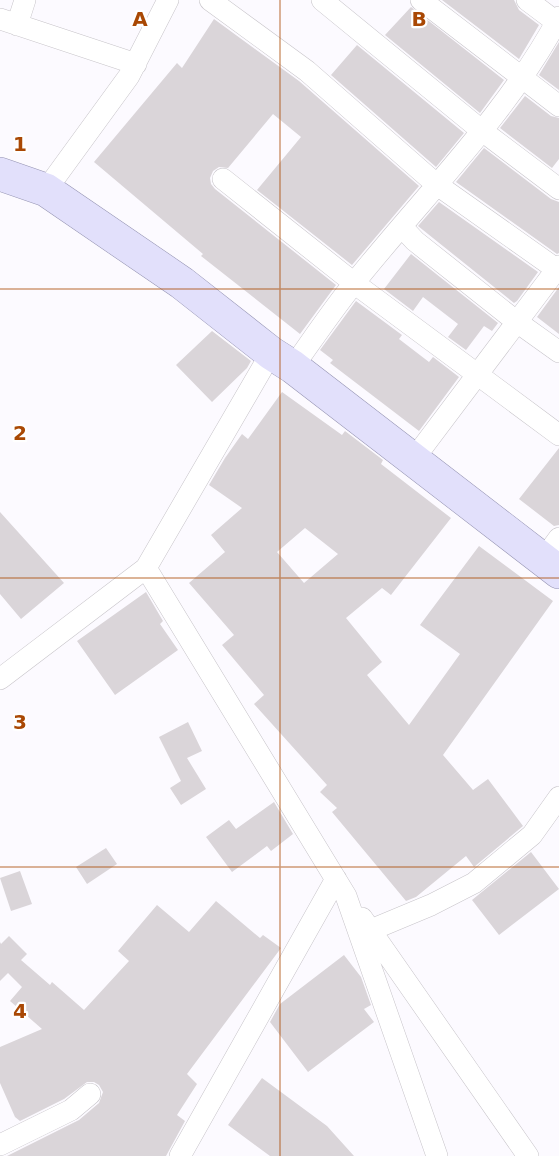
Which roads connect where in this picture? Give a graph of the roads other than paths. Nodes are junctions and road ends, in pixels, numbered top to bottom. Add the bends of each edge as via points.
1 (25, 0) edge
2 (168, 0) edge
3 (210, 0) edge
4 (322, 0) edge
5 (421, 0) edge
6 (526, 0) edge
7 (558, 21) edge
8 (9, 22) edge
9 (136, 64) junction
10 (521, 77) junction
11 (559, 106) edge
12 (481, 130) junction
13 (0, 174) edge
14 (223, 179) dead end
15 (436, 184) junction
16 (559, 189) edge
17 (46, 190) junction
18 (402, 227) junction
19 (558, 269) edge
20 (354, 283) junction
21 (517, 322) junction
22 (559, 352) edge
23 (282, 360) junction
24 (478, 374) junction
25 (559, 435) edge
26 (413, 460) junction
27 (554, 556) edge
28 (146, 568) junction
29 (0, 679) edge
30 (559, 797) edge
31 (341, 887) junction
32 (371, 930) junction
33 (90, 1094) dead end
34 (0, 1145) edge
35 (180, 1156) edge
36 (437, 1156) edge
37 (528, 1156) edge

1 - 8 street
2 - 9 street
3 - 15 street via 307,71
4 - 12 street
5 - 10 street
6 - 7 street
7 - 10 street
8 - 9 street
9 - 17 street
10 - 11 street
10 - 12 street
12 - 15 street
12 - 16 street
13 - 17 main road
14 - 20 street
15 - 18 street
15 - 19 street
17 - 23 main road via 182,283
18 - 20 street
18 - 21 street
19 - 21 street
20 - 23 street
20 - 24 street
21 - 22 street
21 - 24 street
23 - 26 main road
23 - 28 street
24 - 25 street
24 - 26 street
26 - 27 main road
28 - 29 street
28 - 31 street
30 - 32 street via 532,834 474,883
31 - 32 street
31 - 35 street
31 - 36 street
32 - 37 street
33 - 34 street via 71,1110

